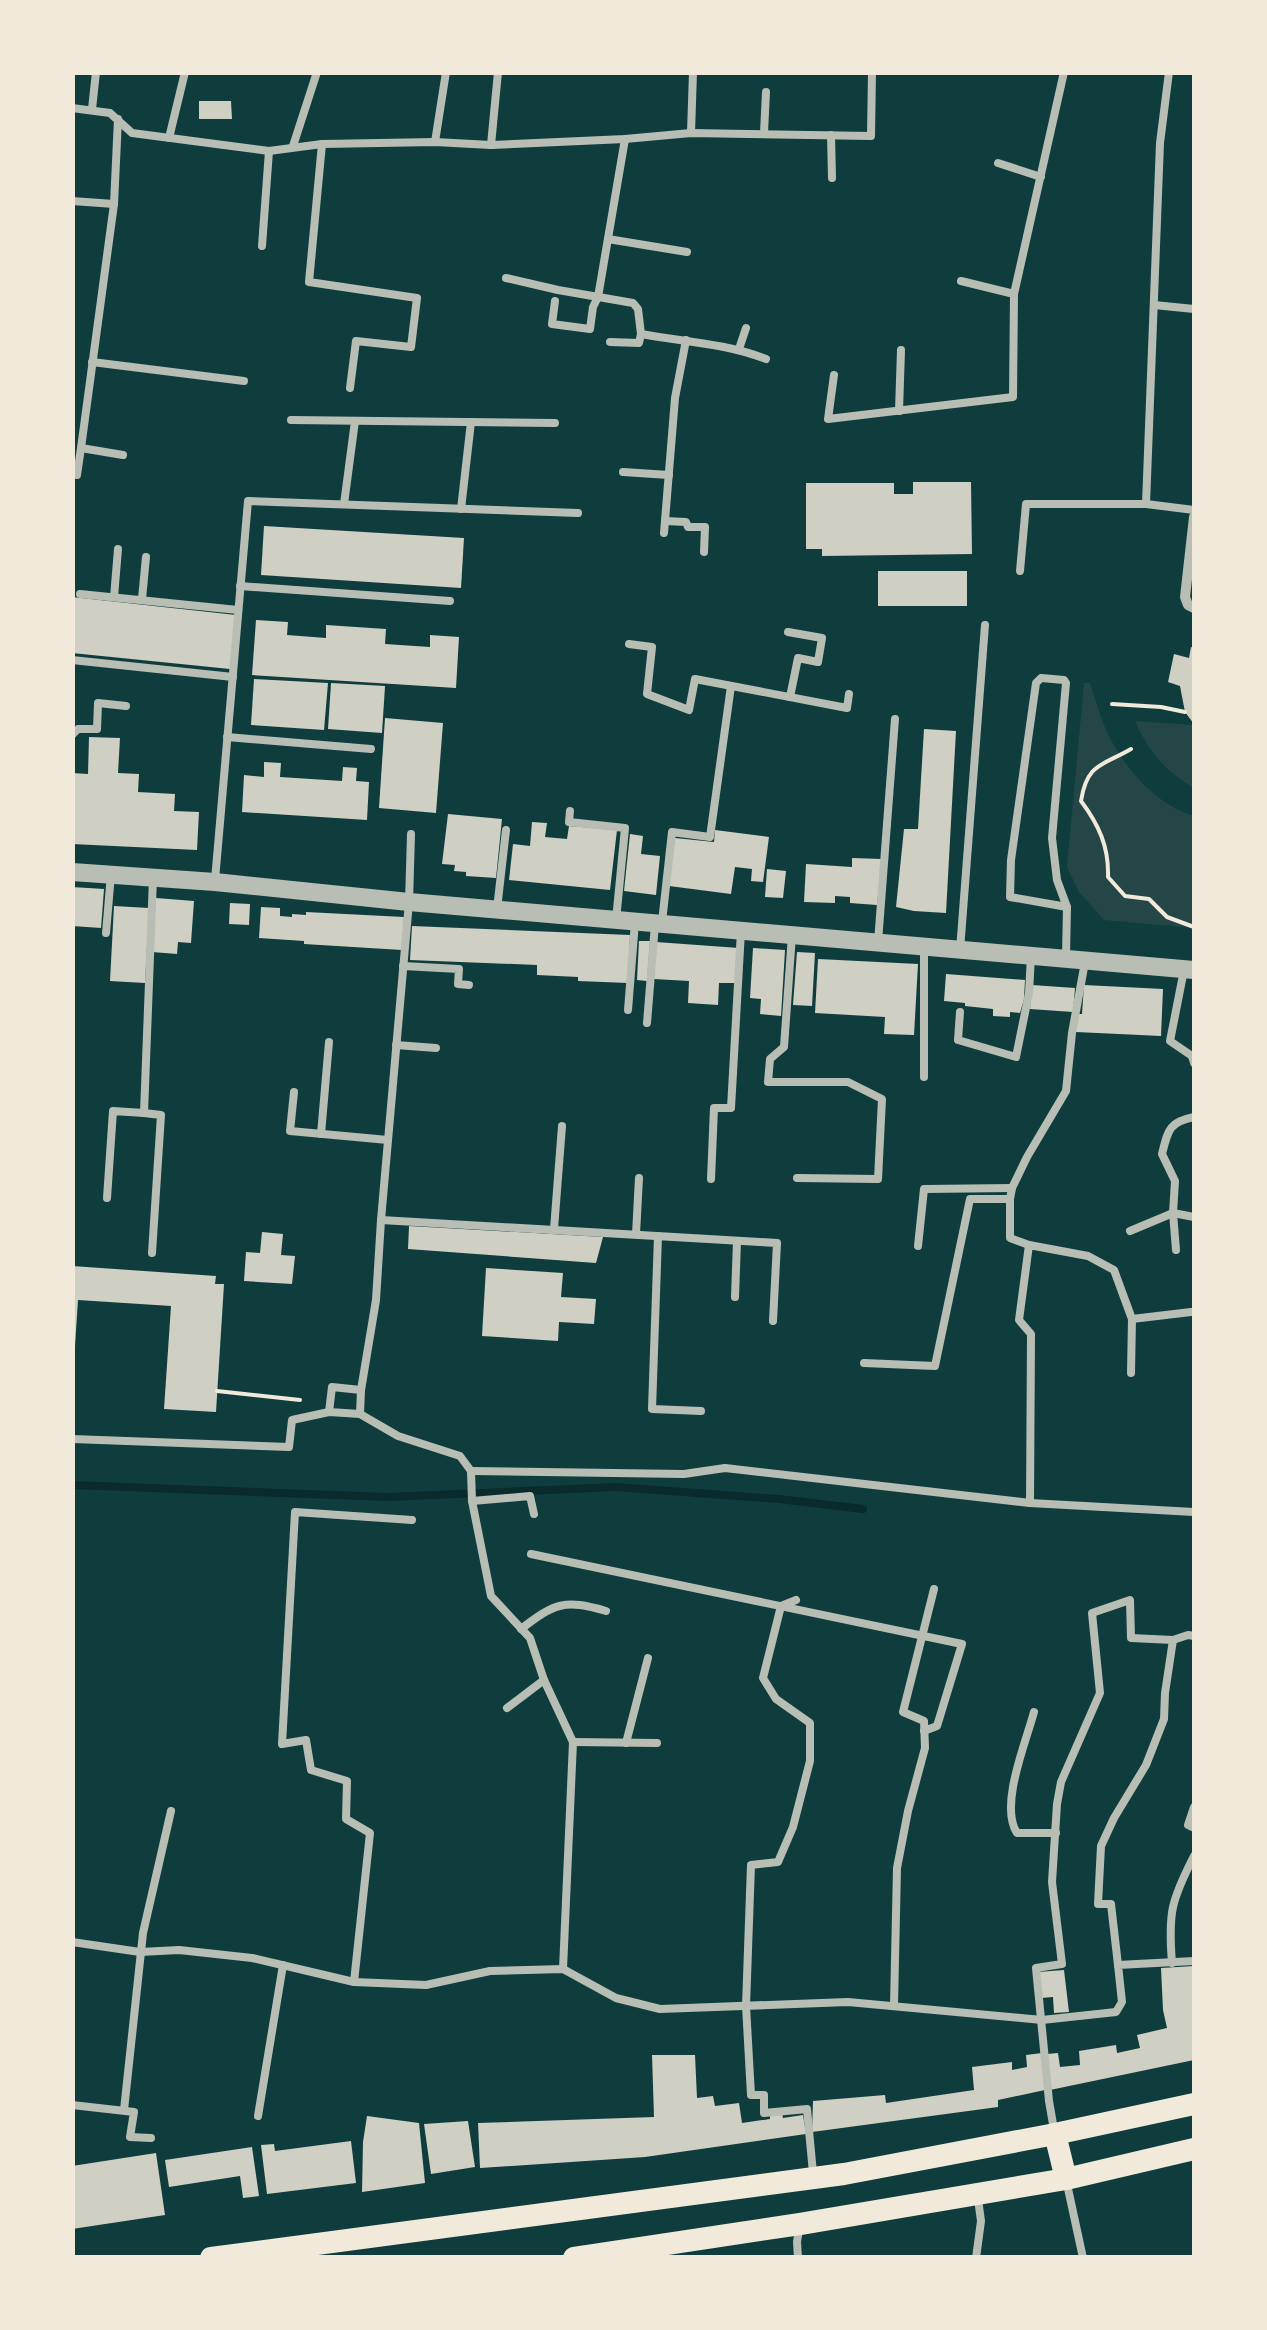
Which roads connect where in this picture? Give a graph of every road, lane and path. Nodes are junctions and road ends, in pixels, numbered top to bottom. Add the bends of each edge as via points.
1 (96, 72) edge
2 (185, 72) edge
3 (316, 72) edge
4 (446, 72) edge
5 (498, 72) edge
6 (694, 72) edge
7 (872, 72) edge
8 (1064, 72) edge
9 (1169, 72) edge
10 (766, 92) dead end
11 (72, 108) edge
12 (92, 109) junction
13 (118, 119) junction
14 (691, 133) junction
15 (764, 133) junction
16 (831, 135) junction
17 (169, 138) junction
18 (625, 139) junction
19 (436, 142) junction
20 (322, 144) junction
21 (491, 145) junction
22 (294, 146) junction
23 (270, 151) junction
24 (998, 163) dead end
25 (1041, 176) junction
26 (832, 178) dead end
27 (72, 201) edge
28 (114, 204) junction
29 (608, 240) junction
30 (262, 246) dead end
31 (687, 252) dead end
32 (506, 278) dead end
33 (961, 282) dead end
34 (1014, 294) junction
35 (598, 297) junction
36 (555, 301) dead end
37 (1154, 305) junction
38 (1194, 308) edge
39 (552, 324) junction
40 (746, 328) dead end
41 (640, 334) junction
42 (549, 338) dead end
43 (686, 340) junction
44 (610, 342) dead end
45 (740, 349) junction
46 (901, 350) dead end
47 (766, 359) dead end
48 (92, 362) junction
49 (834, 374) dead end
50 (244, 381) dead end
51 (350, 388) dead end
52 (899, 411) junction
53 (291, 420) dead end
54 (356, 420) junction
55 (471, 422) junction
56 (555, 423) dead end
57 (81, 448) junction
58 (122, 455) dead end
59 (623, 472) dead end
60 (72, 474) edge
61 (669, 475) junction
62 (344, 504) junction
63 (1146, 504) junction
64 (460, 508) junction
65 (578, 513) dead end
66 (1194, 513) edge
67 (665, 521) junction
68 (664, 533) dead end
69 (118, 549) dead end
70 (704, 552) dead end
71 (146, 556) dead end
72 (1020, 571) dead end
73 (240, 586) junction
74 (80, 594) dead end
75 (114, 597) junction
76 (142, 599) junction
77 (450, 600) dead end
78 (1194, 608) edge
79 (238, 610) junction
80 (985, 625) dead end
81 (788, 632) dead end
82 (629, 644) dead end
83 (72, 660) edge
84 (232, 677) junction
85 (731, 686) junction
86 (849, 694) dead end
87 (790, 697) junction
88 (1112, 704) dead end
89 (126, 706) dead end
90 (1185, 712) dead end
91 (895, 719) dead end
92 (72, 735) edge
93 (228, 737) junction
94 (370, 749) dead end
95 (1130, 749) dead end
96 (570, 811) dead end
97 (506, 830) dead end
98 (411, 834) dead end
99 (72, 872) edge
100 (111, 874) junction
101 (153, 878) junction
102 (215, 882) junction
103 (409, 902) junction
104 (1068, 908) junction
105 (498, 910) junction
106 (626, 921) junction
107 (658, 924) junction
108 (1194, 927) edge
109 (741, 932) junction
110 (106, 934) dead end
111 (792, 934) junction
112 (878, 942) junction
113 (924, 946) junction
114 (960, 950) junction
115 (1030, 956) junction
116 (1066, 960) junction
117 (1085, 962) junction
118 (403, 966) junction
119 (1189, 970) edge
120 (469, 984) dead end
121 (628, 1010) dead end
122 (960, 1012) dead end
123 (647, 1023) dead end
124 (329, 1042) dead end
125 (396, 1046) junction
126 (436, 1048) dead end
127 (1194, 1063) edge
128 (924, 1077) dead end
129 (294, 1092) dead end
130 (144, 1114) junction
131 (1194, 1116) edge
132 (562, 1126) dead end
133 (321, 1134) junction
134 (388, 1140) junction
135 (639, 1178) dead end
136 (797, 1178) dead end
137 (711, 1180) dead end
138 (1011, 1194) junction
139 (108, 1198) dead end
140 (1173, 1213) junction
141 (1194, 1217) edge
142 (381, 1220) junction
143 (554, 1229) junction
144 (1130, 1231) dead end
145 (636, 1234) junction
146 (658, 1236) junction
147 (737, 1241) junction
148 (1029, 1245) junction
149 (918, 1246) dead end
150 (1176, 1250) dead end
151 (152, 1253) dead end
152 (735, 1296) dead end
153 (1192, 1312) dead end
154 (1132, 1318) junction
155 (774, 1321) dead end
156 (864, 1363) dead end
157 (1131, 1373) dead end
158 (361, 1390) junction
159 (217, 1391) dead end
160 (330, 1408) junction
161 (701, 1411) dead end
162 (360, 1414) junction
163 (72, 1439) edge
164 (470, 1471) junction
165 (472, 1501) junction
166 (1030, 1503) junction
167 (1194, 1512) edge
168 (534, 1514) dead end
169 (412, 1520) dead end
170 (532, 1554) dead end
171 (934, 1588) dead end
172 (796, 1600) dead end
173 (781, 1606) junction
174 (606, 1611) dead end
175 (522, 1629) junction
176 (922, 1636) junction
177 (1194, 1636) edge
178 (1173, 1640) junction
179 (648, 1658) dead end
180 (544, 1680) junction
181 (508, 1708) dead end
182 (1034, 1712) dead end
183 (924, 1731) junction
184 (573, 1742) junction
185 (626, 1742) junction
186 (657, 1743) dead end
187 (1194, 1806) edge
188 (171, 1811) dead end
189 (1194, 1828) edge
190 (1056, 1832) junction
191 (1194, 1856) edge
192 (72, 1942) edge
193 (140, 1952) junction
194 (1194, 1961) edge
195 (1172, 1963) junction
196 (283, 1966) junction
197 (1118, 1966) junction
198 (563, 1968) junction
199 (354, 1982) junction
200 (894, 2005) junction
201 (746, 2006) junction
202 (1042, 2020) junction
203 (1194, 2104) edge
204 (72, 2105) edge
205 (124, 2110) junction
206 (258, 2116) dead end
207 (1055, 2134) junction
208 (151, 2138) dead end
209 (1194, 2149) edge
210 (813, 2178) junction
211 (1066, 2179) junction
212 (978, 2194) junction
213 (800, 2224) junction
214 (647, 2252) edge
215 (212, 2258) edge
216 (574, 2258) edge
217 (798, 2258) edge
218 (976, 2258) edge
219 (1082, 2258) edge

1 - 12 lane
2 - 17 lane
3 - 22 lane
4 - 19 lane
5 - 21 lane
6 - 14 lane
7 - 16 lane via 871,136
8 - 25 lane
9 - 37 lane
10 - 15 lane
11 - 12 lane
12 - 13 lane
13 - 17 lane via 132,133
13 - 28 lane
14 - 15 lane
14 - 18 lane
15 - 16 lane
16 - 26 lane
17 - 23 lane
18 - 21 lane
18 - 29 lane
19 - 20 lane
19 - 21 lane
20 - 22 lane
20 - 51 lane via 308,282 418,298 411,347 356,341
22 - 23 lane
23 - 30 lane
24 - 25 lane
25 - 34 lane
27 - 28 lane
28 - 48 lane
29 - 31 lane
29 - 35 lane
32 - 35 lane
33 - 34 lane
34 - 52 lane via 1013,398
35 - 39 lane via 590,329
35 - 41 lane via 633,303
36 - 39 lane
37 - 38 lane
37 - 63 lane
39 - 42 lane
40 - 45 lane
41 - 43 lane
41 - 44 lane via 640,343
43 - 45 lane
43 - 61 lane
45 - 47 lane
46 - 52 lane
48 - 50 lane
48 - 57 lane
49 - 52 lane via 828,419
53 - 54 lane
54 - 55 lane
54 - 62 lane
55 - 56 lane
55 - 64 lane
57 - 58 lane
57 - 60 lane via 77,475
59 - 61 lane
61 - 67 lane
62 - 64 lane
62 - 73 lane via 248,501
63 - 66 lane
63 - 72 lane via 1026,504
64 - 65 lane
66 - 78 street via 1185,597
67 - 68 lane
67 - 70 lane via 705,528
69 - 75 lane
71 - 76 lane
73 - 77 lane
73 - 79 lane
74 - 75 lane
75 - 76 lane
76 - 79 lane
79 - 84 lane
80 - 114 lane
81 - 87 lane via 822,638 818,662 798,658
82 - 85 lane via 652,647 647,694 689,710 695,679
83 - 84 lane
84 - 93 lane
85 - 87 lane
85 - 107 lane via 710,837 672,832
86 - 87 lane via 847,708
88 - 90 path
89 - 92 lane via 98,703 97,729
91 - 112 lane
93 - 94 lane
93 - 102 lane
95 - 108 path via 1094,768 1084,783 1082,801 1106,844 1108,877 1126,896 1149,899
96 - 106 lane via 570,822 626,828
97 - 105 lane
98 - 103 lane
99 - 100 street
100 - 101 street
100 - 110 lane
101 - 102 street
101 - 130 lane
102 - 103 street
103 - 105 street
103 - 118 lane
104 - 104 lane via 1010,897 1041,678 1066,684 1052,838
104 - 116 lane
105 - 106 street
106 - 107 street
106 - 121 lane
107 - 109 street
107 - 123 lane
109 - 111 street
109 - 137 lane via 731,1108 714,1108
111 - 112 street
111 - 136 lane via 784,1047 770,1059 768,1082 848,1082 882,1099 878,1180
112 - 113 street
113 - 114 street
113 - 128 lane
114 - 115 street
115 - 116 street
115 - 122 lane via 1016,1057 958,1040
116 - 117 street
117 - 119 street
117 - 138 lane via 1066,1091
118 - 120 lane via 459,969 458,984
118 - 125 lane
119 - 127 lane via 1170,1041
124 - 133 lane
125 - 126 lane
125 - 134 lane
129 - 133 lane via 290,1131
130 - 139 lane via 113,1112
130 - 151 lane via 160,1115
131 - 140 lane via 1168,1130 1162,1154 1175,1181
132 - 143 lane
133 - 134 lane
134 - 142 lane
135 - 145 lane
138 - 148 lane via 1010,1238
138 - 149 lane via 924,1189
138 - 156 lane via 970,1200 935,1366
140 - 141 lane
140 - 144 lane
140 - 150 lane
142 - 143 lane
142 - 158 lane
143 - 145 lane
145 - 146 lane
146 - 147 lane
146 - 161 lane via 652,1408
147 - 152 lane
147 - 155 lane via 778,1244
148 - 154 lane via 1088,1256 1114,1270
148 - 166 lane via 1019,1320 1031,1334
153 - 154 lane
154 - 157 lane
158 - 160 lane via 332,1387
158 - 162 lane
159 - 160 path
160 - 162 lane
160 - 163 lane via 292,1420 288,1448
162 - 164 lane via 398,1436 460,1456
164 - 165 lane
164 - 166 lane via 684,1474 726,1468
165 - 168 lane via 530,1496
165 - 175 lane via 491,1596
166 - 167 lane
169 - 199 lane via 294,1512 282,1744 306,1740 312,1770 346,1782 346,1819 370,1833
170 - 173 lane
171 - 176 lane
172 - 173 lane
173 - 176 lane
173 - 201 lane via 763,1678 776,1698 810,1723 810,1761 778,1862 751,1865
174 - 175 lane via 576,1602 546,1609
175 - 180 lane
176 - 183 lane via 903,1712 924,1721
176 - 183 lane via 962,1644 937,1726
177 - 178 lane
178 - 190 lane via 1131,1638 1130,1600 1092,1613 1100,1694 1061,1782
178 - 197 lane via 1164,1720 1101,1846 1098,1904 1111,1904
179 - 185 lane
180 - 181 lane
180 - 184 lane
182 - 190 lane via 1010,1801 1011,1824 1017,1832
183 - 200 lane via 897,1868
184 - 185 lane
184 - 198 lane
185 - 186 lane
187 - 189 lane via 1188,1826
188 - 193 lane
190 - 202 lane via 1052,1882 1062,1964 1036,1968
191 - 195 lane via 1171,1906
192 - 193 lane
193 - 196 lane via 179,1950
193 - 205 lane
194 - 195 lane
195 - 197 lane
196 - 199 lane
196 - 206 lane
197 - 202 lane via 1122,2002 1116,2012
198 - 199 lane via 490,1971 426,1985
198 - 201 lane via 635,2005
200 - 201 lane
200 - 202 lane
201 - 210 lane via 750,2096 764,2095 764,2113 807,2109
202 - 207 lane
203 - 207 main road
204 - 205 lane
205 - 208 lane via 134,2112 130,2137
207 - 210 main road
207 - 211 main road
209 - 211 main road
210 - 215 main road
211 - 212 main road
211 - 219 lane
212 - 213 main road
212 - 218 lane
213 - 214 main road
213 - 217 lane
214 - 216 main road

